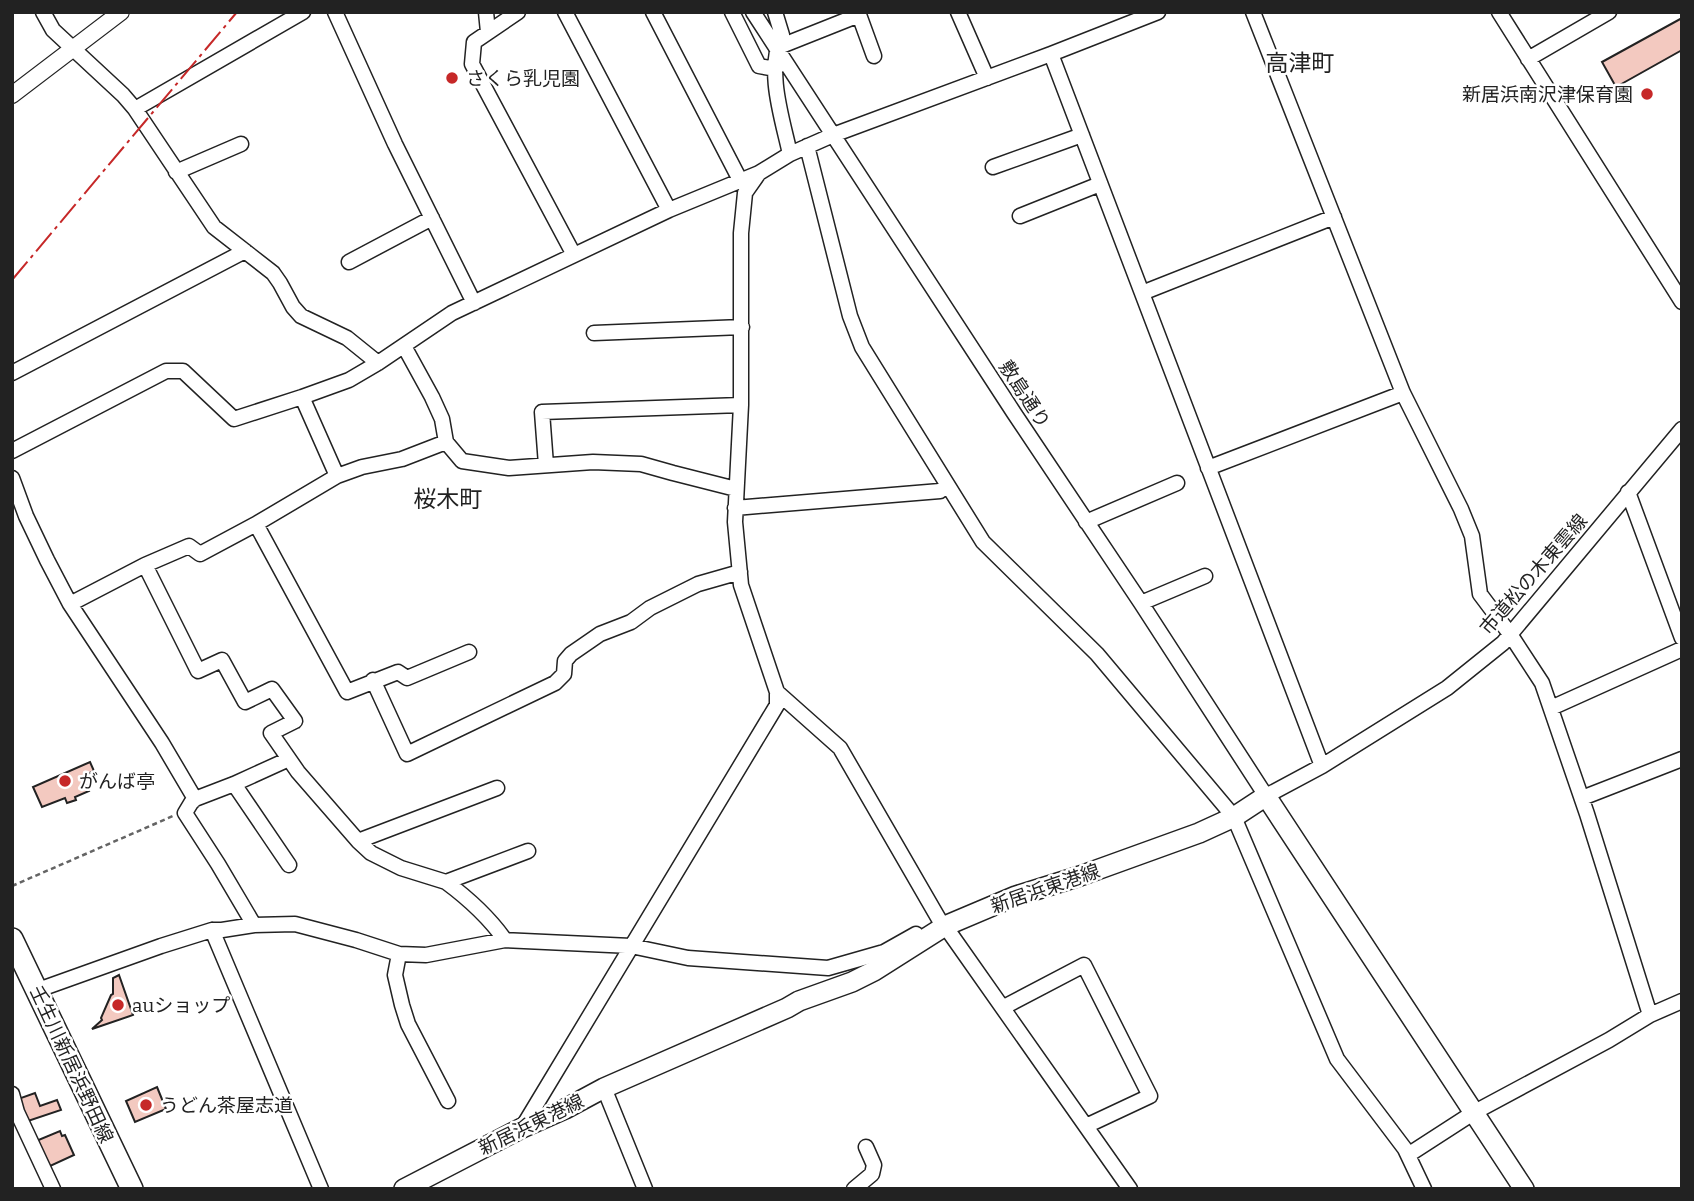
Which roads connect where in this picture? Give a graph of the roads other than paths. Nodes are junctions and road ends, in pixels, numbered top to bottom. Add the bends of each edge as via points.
1 (43, 12) edge
2 (121, 12) edge
3 (303, 12) edge
4 (335, 12) edge
5 (486, 12) edge
6 (518, 12) edge
7 (565, 12) edge
8 (653, 12) edge
9 (732, 12) edge
10 (753, 12) edge
11 (775, 12) edge
12 (958, 12) edge
13 (1157, 12) edge
14 (1253, 12) edge
15 (1499, 12) edge
16 (1609, 12) edge
17 (858, 14) edge
18 (488, 32) junction
19 (776, 48) junction
20 (73, 49) junction
21 (1051, 54) junction
22 (874, 56) dead end
23 (1528, 59) junction
24 (776, 69) junction
25 (987, 78) junction
26 (12, 94) edge
27 (135, 109) junction
28 (833, 135) junction
29 (1082, 135) junction
30 (241, 144) dead end
31 (807, 146) junction
32 (790, 154) junction
33 (993, 167) dead end
34 (176, 172) junction
35 (759, 173) junction
36 (740, 180) junction
37 (1100, 184) junction
38 (669, 210) junction
39 (1020, 216) dead end
40 (1334, 217) junction
41 (432, 218) junction
42 (245, 251) junction
43 (574, 254) junction
44 (349, 262) dead end
45 (1142, 293) junction
46 (1682, 302) edge
47 (474, 303) junction
48 (742, 327) junction
49 (594, 333) dead end
50 (404, 346) junction
51 (378, 363) junction
52 (12, 373) edge
53 (1403, 393) junction
54 (302, 397) junction
55 (741, 405) junction
56 (1682, 429) edge
57 (446, 442) junction
58 (12, 451) edge
59 (546, 466) junction
60 (1208, 468) junction
61 (337, 476) junction
62 (12, 478) edge
63 (1177, 483) dead end
64 (947, 485) junction
65 (736, 489) junction
66 (1628, 492) junction
67 (735, 508) junction
68 (1086, 522) junction
69 (256, 524) junction
70 (145, 565) junction
71 (740, 572) junction
72 (1205, 576) dead end
73 (1141, 603) junction
74 (70, 604) junction
75 (1510, 634) junction
76 (1682, 638) edge
77 (1682, 649) edge
78 (469, 652) dead end
79 (373, 680) junction
80 (776, 692) junction
81 (1551, 708) junction
82 (1682, 758) edge
83 (289, 759) junction
84 (1322, 766) junction
85 (234, 784) junction
86 (497, 788) dead end
87 (1266, 796) junction
88 (1581, 798) junction
89 (195, 799) junction
90 (1234, 817) junction
91 (358, 841) junction
92 (528, 851) dead end
93 (289, 865) dead end
94 (446, 883) junction
95 (942, 923) junction
96 (254, 925) junction
97 (212, 930) junction
98 (12, 939) edge
99 (505, 940) junction
100 (631, 946) junction
101 (399, 954) junction
102 (38, 990) junction
103 (1682, 1001) edge
104 (1004, 1007) junction
105 (1650, 1015) junction
106 (604, 1088) junction
107 (12, 1094) edge
108 (448, 1101) dead end
109 (1473, 1113) junction
110 (1086, 1126) junction
111 (522, 1128) junction
112 (866, 1147) dead end
113 (1408, 1155) junction
114 (857, 1188) edge
115 (53, 1189) edge
116 (132, 1189) edge
117 (321, 1189) edge
118 (404, 1189) edge
119 (646, 1189) edge
120 (1130, 1189) edge
121 (1424, 1189) edge
122 (1524, 1189) edge

1 - 20 street via 52,30
2 - 20 street
3 - 27 street
4 - 41 street
5 - 18 street
6 - 18 street
7 - 38 street
8 - 36 street
9 - 24 street via 759,66
10 - 19 street, 敷島通り
11 - 19 street via 782,35
12 - 25 street
13 - 21 street
14 - 40 street
15 - 23 street
16 - 23 street
17 - 19 street
17 - 22 street
18 - 43 street via 474,41 472,64
19 - 24 street
19 - 28 street, 敷島通り
20 - 26 street
20 - 27 street
21 - 25 street
21 - 29 street
23 - 46 street
24 - 32 street via 775,86
25 - 28 street
27 - 34 street
28 - 31 street
28 - 68 street, 敷島通り
29 - 33 street
29 - 37 street
30 - 34 street
31 - 32 street
31 - 64 street via 850,317 862,346
32 - 35 street
34 - 42 street via 214,227
35 - 36 street
35 - 48 street via 745,193 740,257
36 - 38 street
37 - 39 street
37 - 45 street
38 - 43 street
40 - 45 street
40 - 53 street
41 - 44 street
41 - 47 street
42 - 51 street via 273,273 301,316 347,338
42 - 52 street
43 - 47 street
45 - 60 street
47 - 50 street
48 - 49 street
48 - 55 street
50 - 51 street
50 - 57 street via 442,419
51 - 54 street via 349,380
53 - 60 street
53 - 75 street via 1472,537 1480,594
54 - 58 street via 234,419 183,371 166,371
54 - 61 street
55 - 59 street via 542,412
55 - 65 street
56 - 66 street, 市道松の木東雲線
57 - 59 street via 462,461 509,468
57 - 61 street
59 - 65 street via 641,464
60 - 84 street
61 - 69 street
62 - 74 street
63 - 68 street
64 - 67 street via 940,491
64 - 90 street via 983,542 1097,654
65 - 67 street
66 - 75 street, 市道松の木東雲線
66 - 76 street
67 - 71 street
68 - 73 street, 敷島通り
69 - 70 street via 200,554 189,546
69 - 79 street via 347,692
70 - 74 street
70 - 83 street via 198,671 222,660 245,702 272,689 295,721 271,733
71 - 79 street via 698,584 600,634 571,654 564,674 555,683 407,754
71 - 80 street
72 - 73 street
73 - 87 street, 敷島通り
74 - 89 street
75 - 81 street via 1542,683
75 - 84 street, 市道松の木東雲線 via 1447,688
77 - 81 street
78 - 79 street via 407,678 398,672
80 - 95 street via 840,748
80 - 100 street via 777,705
81 - 88 street
82 - 88 street
83 - 85 street
83 - 91 street
84 - 87 street, 市道松の木東雲線
85 - 89 street
85 - 93 street
86 - 91 street
87 - 90 main road, 新居浜東港線
87 - 109 main road
88 - 105 street
89 - 96 street via 185,813
90 - 95 main road, 新居浜東港線
90 - 113 street via 1337,1059
91 - 94 street via 401,868
92 - 94 street
94 - 99 street via 470,900
95 - 100 street via 884,952 828,968 688,958
95 - 104 street
95 - 106 main road, 新居浜東港線 via 852,982
96 - 97 street
96 - 101 street via 295,925
97 - 102 street
97 - 117 street
98 - 102 main road, 壬生川新居浜野田線
99 - 100 street
99 - 101 street via 426,955
100 - 111 street
101 - 108 street via 395,975 408,1024
102 - 116 main road, 壬生川新居浜野田線
103 - 105 street
104 - 110 street
104 - 110 street via 1084,965 1150,1096
105 - 109 street
106 - 111 main road, 新居浜東港線
106 - 119 street
107 - 115 street
109 - 113 street
109 - 122 main road
110 - 120 street
111 - 118 main road, 新居浜東港線
112 - 114 street via 874,1165 872,1174
113 - 121 street

